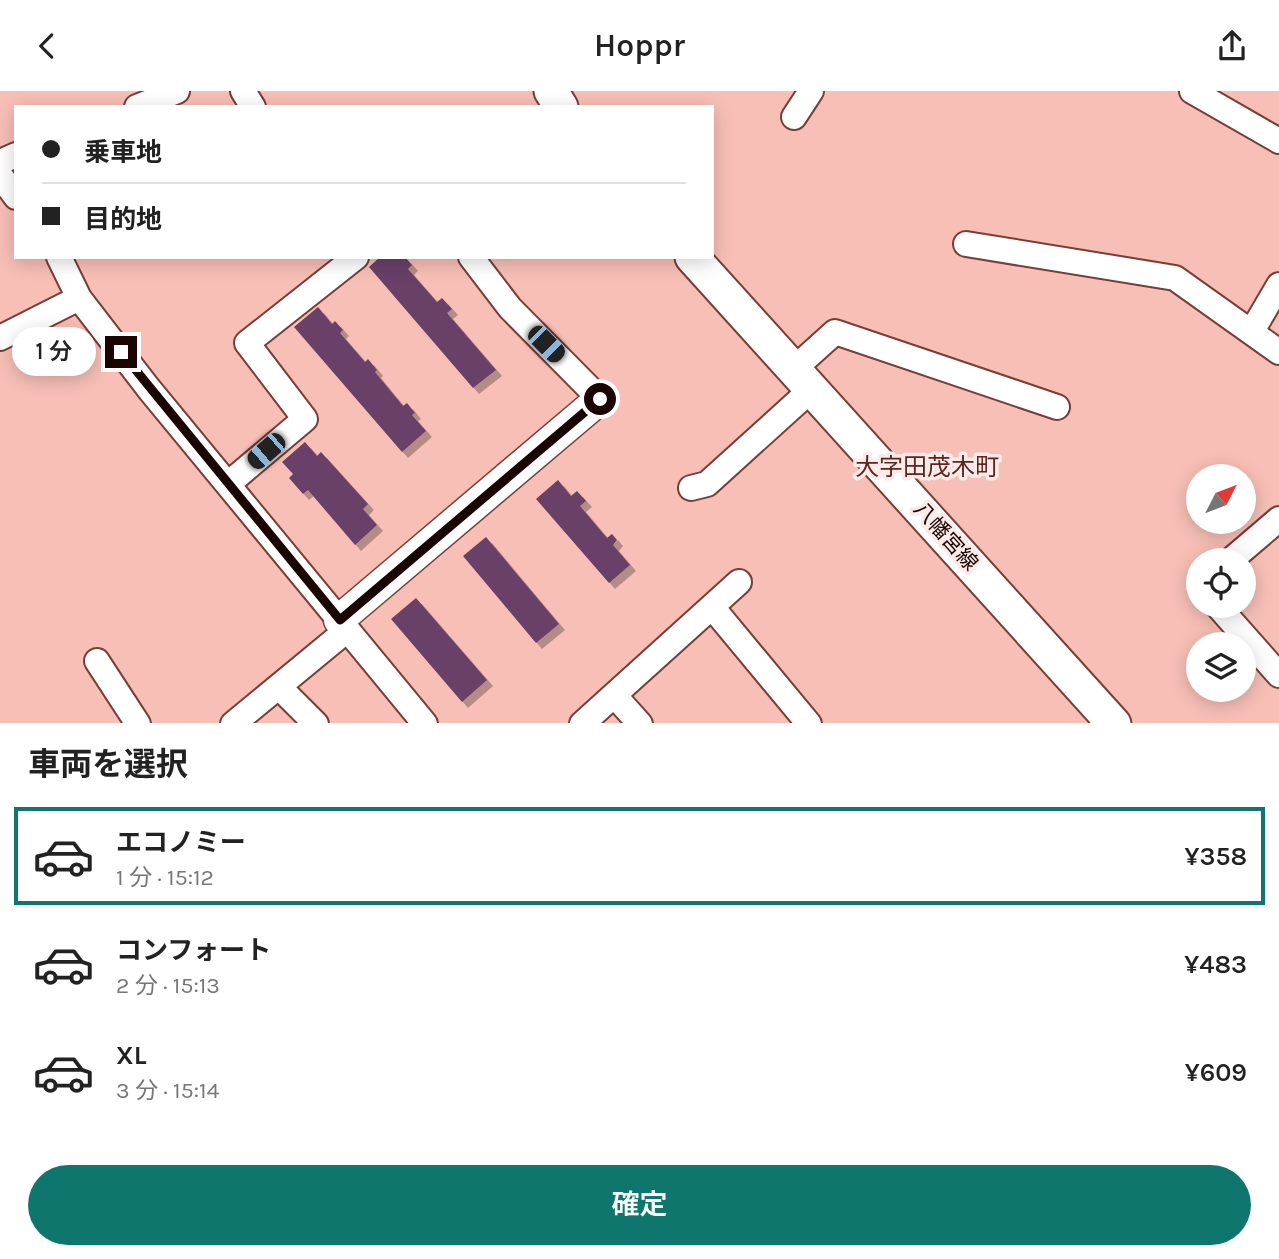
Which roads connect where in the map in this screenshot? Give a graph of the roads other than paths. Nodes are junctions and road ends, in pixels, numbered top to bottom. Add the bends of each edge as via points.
1 (177, 91) edge
2 (811, 91) edge
3 (1192, 91) edge
4 (142, 105) edge
5 (794, 117) dead end
6 (1279, 141) edge
7 (0, 175) edge
8 (14, 194) edge
9 (967, 244) dead end
10 (60, 259) edge
11 (353, 259) edge
12 (473, 259) edge
13 (694, 259) edge
14 (1279, 285) edge
15 (79, 298) junction
16 (1252, 331) junction
17 (0, 338) edge
18 (1279, 352) edge
19 (804, 378) junction
20 (600, 399) joint
21 (1057, 407) dead end
22 (228, 484) junction
23 (691, 488) dead end
24 (1279, 519) edge
25 (1245, 548) edge
26 (739, 582) dead end
27 (712, 607) junction
28 (1229, 618) edge
29 (343, 625) junction
30 (97, 661) dead end
31 (1279, 675) edge
32 (279, 687) junction
33 (614, 695) junction
34 (138, 723) edge
35 (233, 723) edge
36 (316, 723) edge
37 (425, 723) edge
38 (582, 723) edge
39 (640, 723) edge
40 (809, 723) edge
41 (1114, 723) edge

1 - 4 street
2 - 5 street
3 - 6 street
7 - 8 street
9 - 16 street via 1175,278
10 - 15 street
11 - 22 street via 247,343 304,419
12 - 20 street via 510,308
13 - 19 main road, 八幡宮線
14 - 16 street
15 - 17 street
15 - 22 street
16 - 18 street
19 - 21 street via 835,332
19 - 23 street via 707,484
19 - 41 main road, 八幡宮線
20 - 29 street
22 - 29 street
24 - 25 street
26 - 27 street
27 - 33 street
27 - 40 street
28 - 31 street
29 - 32 street
29 - 37 street
30 - 34 street
32 - 35 street
32 - 36 street
33 - 38 street
33 - 39 street

